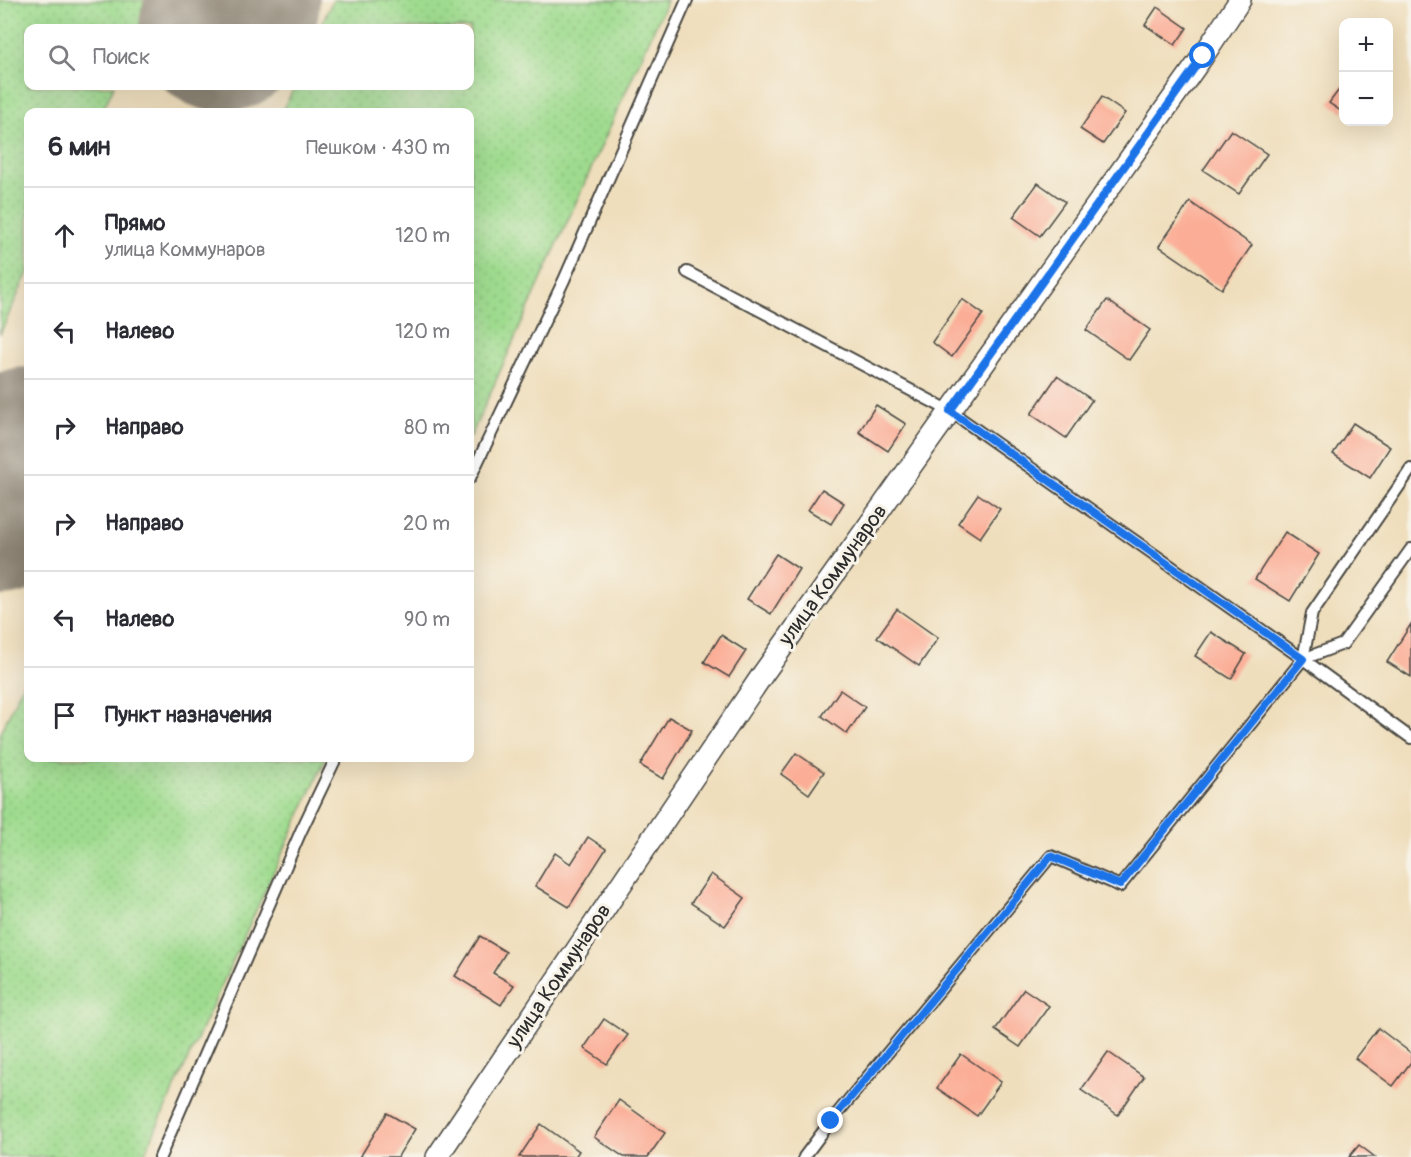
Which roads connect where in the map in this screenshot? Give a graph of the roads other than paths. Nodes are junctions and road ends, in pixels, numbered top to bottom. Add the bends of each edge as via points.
1 (687, 0) edge
2 (1240, 0) edge
3 (687, 272) dead end
4 (950, 411) junction
5 (1411, 469) edge
6 (474, 470) edge
7 (1411, 549) edge
8 (1303, 659) junction
9 (1411, 738) edge
10 (334, 762) edge
11 (160, 1157) edge
12 (436, 1157) edge
13 (804, 1157) edge

1 - 6 lane via 564,280
2 - 4 street, улица Коммунаров
3 - 4 lane
4 - 8 lane
4 - 12 street, улица Коммунаров via 762,674
5 - 8 lane via 1312,613
7 - 8 lane via 1343,644
8 - 9 lane
8 - 13 lane via 1120,885 1051,856
10 - 11 lane

